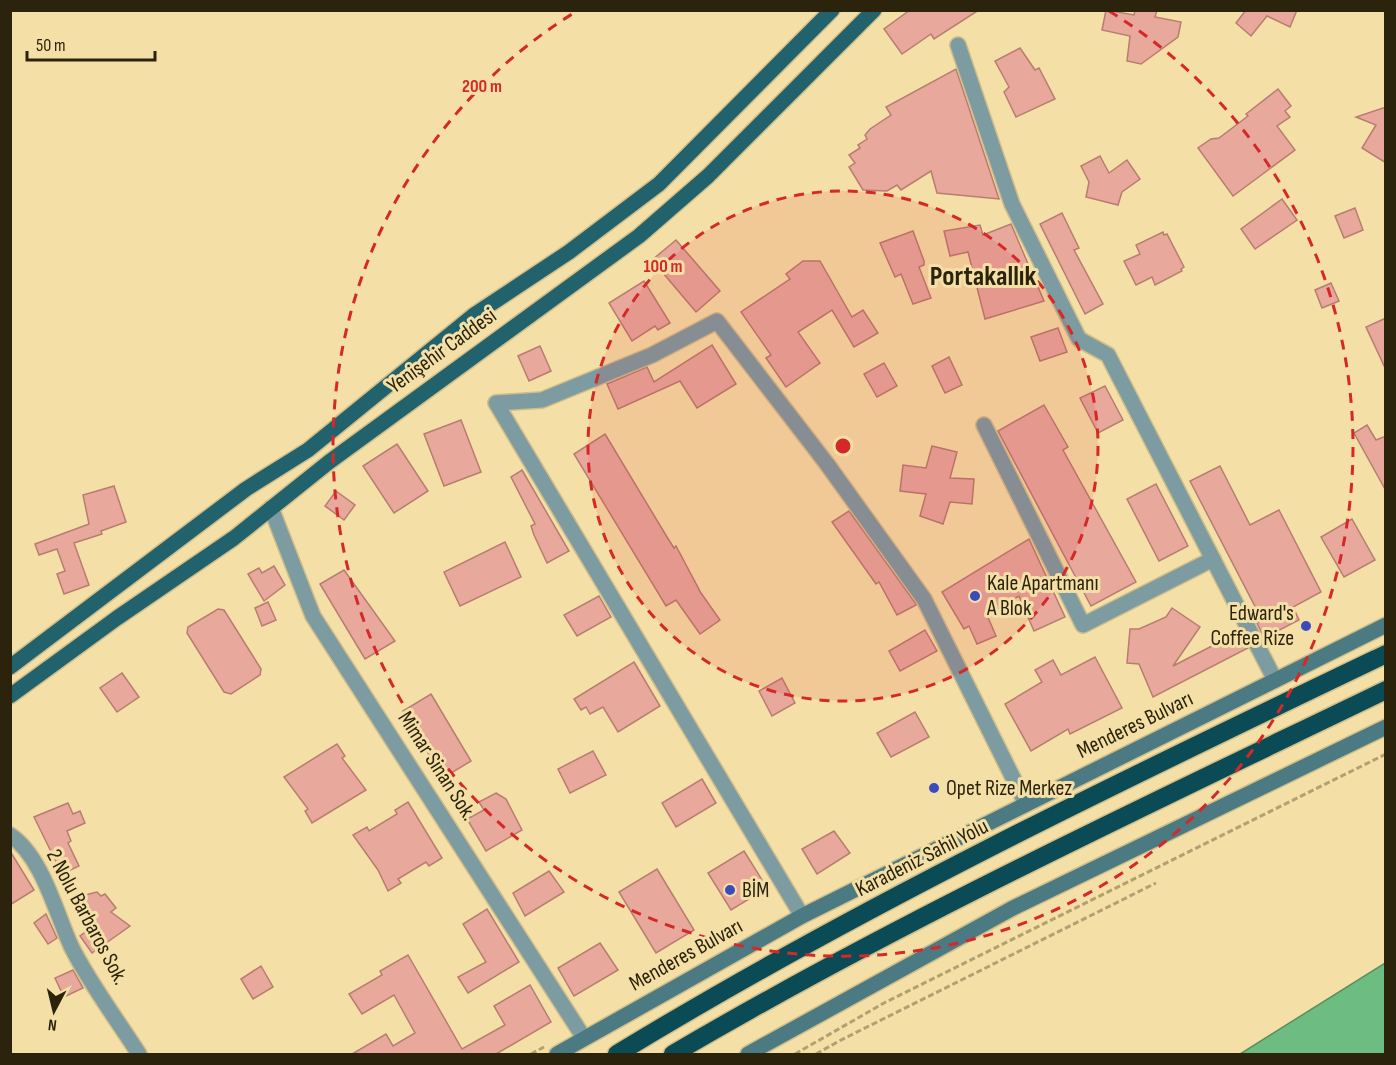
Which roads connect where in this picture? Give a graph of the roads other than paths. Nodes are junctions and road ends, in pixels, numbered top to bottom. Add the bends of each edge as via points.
1 (832, 10) edge
2 (874, 10) edge
3 (958, 45) dead end
4 (984, 425) dead end
5 (271, 508) junction
6 (1213, 559) junction
7 (1386, 625) edge
8 (1386, 654) edge
9 (10, 667) edge
10 (1275, 680) junction
11 (1386, 690) edge
12 (10, 696) edge
13 (1386, 727) edge
14 (1026, 804) junction
15 (10, 835) edge
16 (802, 916) junction
17 (584, 1038) junction
18 (140, 1054) edge
19 (557, 1054) edge
20 (616, 1054) edge
21 (673, 1054) edge
22 (748, 1054) edge

1 - 9 main road, Yenişehir Caddesi via 658,184 569,252 474,315 308,450 246,489
2 - 5 main road, Yenişehir Caddesi via 708,176 639,236
3 - 6 street via 1012,204 1079,339 1108,355
4 - 6 street via 1083,625
5 - 12 main road, Yenişehir Caddesi
5 - 17 street, Mimar Sinan Sok. via 313,616
6 - 10 street
7 - 10 main road, Menderes Bulvarı
8 - 20 highway, Karadeniz Sahil Yolu via 942,873 807,944
10 - 14 main road, Menderes Bulvarı
11 - 21 highway via 907,926
13 - 22 main road via 1013,908
14 - 16 main road, Menderes Bulvarı
14 - 16 street via 924,599 717,321 652,355 542,400 496,403
15 - 18 street, 2 Nolu Barbaros Sok. via 20,841 52,895 71,947
16 - 17 main road, Menderes Bulvarı
17 - 19 main road, Menderes Bulvarı

